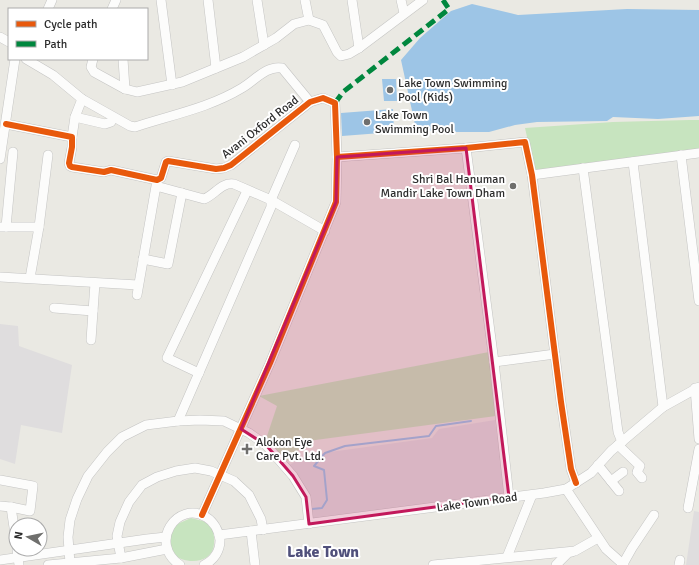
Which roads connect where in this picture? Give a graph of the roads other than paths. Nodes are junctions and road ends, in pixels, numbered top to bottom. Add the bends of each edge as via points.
1 (161, 0) edge
2 (208, 0) edge
3 (258, 0) edge
4 (305, 0) edge
5 (352, 0) edge
6 (401, 0) edge
7 (423, 0) edge
8 (404, 13) junction
9 (309, 20) junction
10 (264, 45) junction
11 (359, 48) junction
12 (16, 60) edge
13 (28, 60) edge
14 (93, 60) edge
15 (123, 60) edge
16 (216, 68) junction
17 (172, 85) junction
18 (125, 90) junction
19 (82, 99) junction
20 (310, 102) junction
21 (75, 117) junction
22 (113, 118) junction
23 (6, 124) junction
24 (72, 137) junction
25 (295, 145) dead end
26 (466, 148) junction
27 (13, 152) dead end
28 (699, 153) edge
29 (48, 155) dead end
30 (681, 156) junction
31 (337, 157) junction
32 (0, 160) edge
33 (634, 162) junction
34 (583, 168) junction
35 (532, 175) junction
36 (248, 191) junction
37 (182, 193) junction
38 (271, 200) junction
39 (3, 227) edge
40 (39, 227) junction
41 (325, 231) junction
42 (143, 259) junction
43 (0, 277) edge
44 (30, 278) junction
45 (94, 282) junction
46 (138, 285) junction
47 (137, 294) dead end
48 (699, 301) edge
49 (54, 308) dead end
50 (93, 312) junction
51 (91, 340) dead end
52 (555, 354) junction
53 (494, 362) junction
54 (199, 373) junction
55 (697, 388) edge
56 (663, 406) junction
57 (178, 421) junction
58 (241, 429) junction
59 (699, 439) edge
60 (620, 443) junction
61 (699, 449) edge
62 (598, 465) junction
63 (623, 472) dead end
64 (220, 475) junction
65 (642, 478) dead end
66 (0, 480) edge
67 (611, 481) junction
68 (576, 482) junction
69 (566, 489) junction
70 (619, 491) dead end
71 (532, 495) junction
72 (509, 497) junction
73 (0, 506) edge
74 (11, 507) junction
75 (688, 508) dead end
76 (202, 515) junction
77 (654, 515) dead end
78 (12, 517) edge
79 (309, 524) junction
80 (263, 530) junction
81 (251, 531) junction
82 (219, 535) junction
83 (166, 538) junction
84 (598, 538) junction
85 (119, 544) junction
86 (167, 549) junction
87 (69, 550) junction
88 (574, 551) junction
89 (48, 553) edge
90 (18, 557) edge
91 (507, 557) junction
92 (121, 558) junction
93 (0, 560) edge
94 (70, 563) junction
95 (472, 563) edge
96 (621, 564) edge
97 (48, 565) edge
98 (180, 565) edge
99 (204, 565) edge
100 (255, 565) edge
101 (433, 565) edge
102 (556, 565) edge

1 - 17 street
2 - 16 street
3 - 10 street
4 - 9 street
5 - 11 street
6 - 8 street
7 - 8 street
8 - 11 street
9 - 10 street via 294,24
9 - 11 street via 324,25 341,56
10 - 16 street
12 - 23 street
13 - 19 street, Avani Oxford Road via 53,75
14 - 18 street via 91,67 94,72
15 - 18 street
16 - 17 street
17 - 18 street via 137,92
19 - 21 street, Avani Oxford Road
19 - 22 street, Avani Oxford Road
20 - 22 street, Avani Oxford Road via 282,68 277,67 269,69 242,89 194,110 135,127
20 - 24 street, Avani Oxford Road via 232,165 216,169 168,161 161,178 157,180 111,170 104,172 70,166
20 - 31 street, Avani Oxford Road via 322,98 335,103
21 - 22 street via 105,124
21 - 24 street, Avani Oxford Road
23 - 24 street
23 - 32 street
25 - 38 street
26 - 31 street
26 - 35 street via 525,142
26 - 53 street
27 - 39 street
28 - 30 street
29 - 40 street
30 - 33 street
30 - 48 street
31 - 41 street via 336,202
33 - 34 street
33 - 56 street
34 - 35 street
34 - 60 street
35 - 52 street
36 - 37 street via 234,184 227,184 204,199
36 - 38 street
36 - 54 street via 167,358
37 - 42 street via 168,264
37 - 42 street via 156,186
38 - 41 street
38 - 54 street via 271,207
39 - 40 street
40 - 44 street
41 - 58 street
42 - 46 street
43 - 44 street
44 - 45 street
45 - 46 street
45 - 50 street
46 - 47 street
49 - 50 street
50 - 51 street
52 - 53 street
52 - 68 street via 571,469
53 - 72 street
54 - 57 street
55 - 56 street, Lake Town Road
55 - 59 street
56 - 60 street, Lake Town Road
57 - 58 street via 224,422
57 - 87 street via 146,425 122,437 107,452 88,476 77,499 70,520
58 - 64 street
58 - 79 street via 266,445 293,476 306,497
60 - 62 street, Lake Town Road
60 - 65 street via 640,466 637,472
61 - 75 street
62 - 67 street
62 - 68 street, Lake Town Road via 591,473
63 - 67 street
64 - 76 street
64 - 80 street via 234,481 249,494 261,519
64 - 85 street via 195,468 157,477 142,485 129,502 120,522 117,536
66 - 74 street via 33,486 30,511
67 - 70 street
68 - 69 street, Lake Town Road
69 - 71 street, Lake Town Road
69 - 84 street
71 - 72 street, Lake Town Road
71 - 91 street
72 - 79 street, Lake Town Road
73 - 74 street
74 - 78 street
76 - 82 street via 213,523
76 - 83 street via 193,513 175,520
77 - 96 street
79 - 80 street, Lake Town Road
80 - 81 street, Lake Town Road
81 - 82 street, Lake Town Road
81 - 100 street
82 - 99 street via 218,550
83 - 85 street
83 - 86 street
84 - 88 street
84 - 96 street
85 - 87 street
85 - 92 street
86 - 92 street
86 - 98 street via 170,556
87 - 89 street
87 - 94 street
88 - 91 street
88 - 102 street via 568,553
90 - 93 street
91 - 95 street
92 - 94 street
94 - 97 street
95 - 101 street

